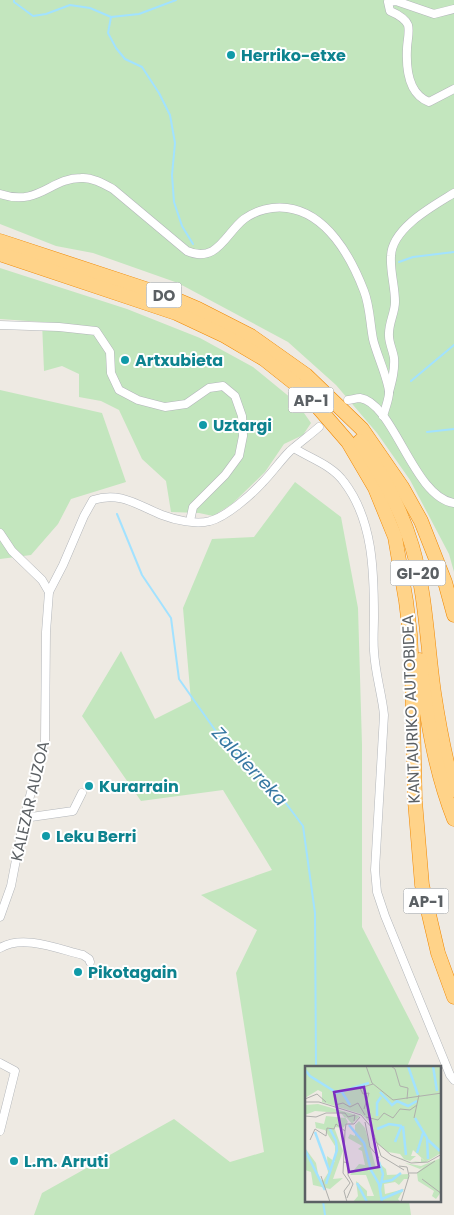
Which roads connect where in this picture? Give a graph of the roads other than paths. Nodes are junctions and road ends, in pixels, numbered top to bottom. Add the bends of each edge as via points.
1 (454, 9) edge
2 (454, 89) edge
3 (454, 193) edge
4 (0, 194) edge
5 (0, 241) edge
6 (0, 254) edge
7 (0, 324) edge
8 (314, 381) junction
9 (389, 392) junction
10 (348, 400) dead end
11 (383, 416) junction
12 (319, 427) dead end
13 (294, 448) junction
14 (454, 503) edge
15 (190, 521) junction
16 (0, 533) edge
17 (395, 537) junction
18 (49, 592) junction
19 (454, 615) edge
20 (454, 790) edge
21 (82, 793) dead end
22 (452, 814) edge
23 (24, 818) junction
24 (0, 917) edge
25 (0, 948) edge
26 (90, 962) dead end
27 (454, 997) edge
28 (0, 1063) edge
29 (454, 1080) edge
30 (0, 1131) edge

1 - 2 street via 434,14 396,1 388,2 390,11 400,16 408,26 408,73 420,99 429,102
3 - 9 street via 412,221 398,235 390,253 396,304 388,336 394,358
4 - 9 street via 22,198 37,195 64,181 81,178 100,182 197,256 212,252 244,219 257,211 288,208 304,213 321,222 334,236 365,292 373,341
5 - 8 highway, DO via 198,309 251,336
6 - 17 highway, KANTAURIKO AUTOBIDEA / AP-1 via 176,313 264,359 303,390 348,442 375,488
7 - 15 street via 96,331 110,352 110,373 119,390 138,400 165,407 186,404 209,388 223,386 235,396 242,416 239,456 193,507
8 - 19 highway, AP-1 via 362,429 402,486 421,521
8 - 20 highway, GI-20 via 374,462 405,524 418,570 434,692
9 - 11 street
10 - 11 street via 360,398 372,404
11 - 14 street via 426,484 436,495
12 - 13 street, KALEZAR AUZOA
13 - 15 street, KALEZAR AUZOA via 261,485 226,513 210,521
13 - 29 street via 330,468 344,481 360,508 368,534 374,652 384,715 375,870 377,892
15 - 18 street, KALEZAR AUZOA via 163,515 122,497 105,496 93,500
16 - 18 street
17 - 22 highway, GI-20 via 413,602 425,707 442,787
17 - 27 highway, KANTAURIKO AUTOBIDEA / AP-1 via 410,634 415,802 422,885 438,953
18 - 23 street, KALEZAR AUZOA via 45,741
21 - 23 street via 73,812
23 - 24 street, KALEZAR AUZOA via 11,886
25 - 26 street via 15,942 34,944 83,955 90,958
28 - 30 street via 15,1071

